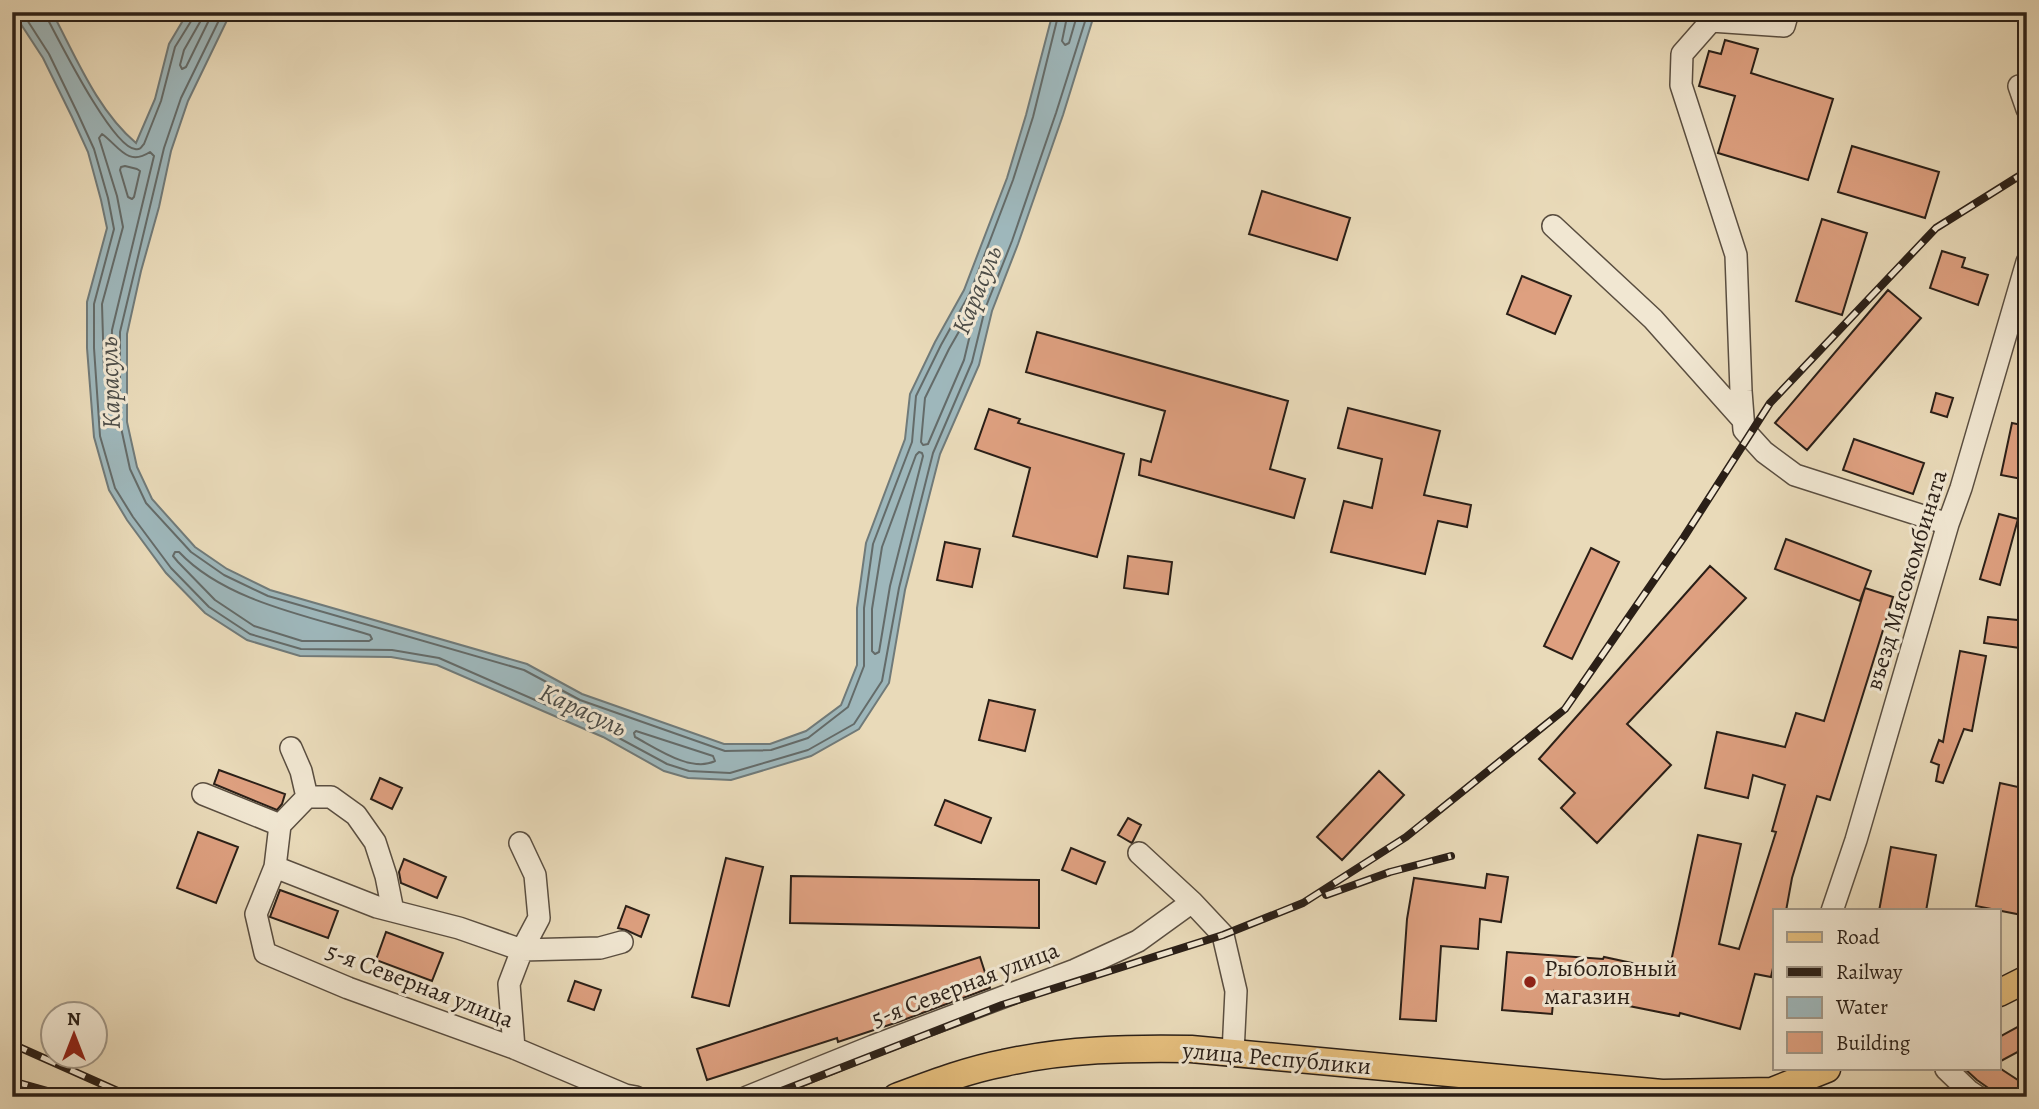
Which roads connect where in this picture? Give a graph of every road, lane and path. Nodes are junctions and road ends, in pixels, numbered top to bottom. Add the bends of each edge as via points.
1 (1788, 12) edge
2 (2019, 86) dead end
3 (2027, 109) edge
4 (1553, 226) dead end
5 (2027, 262) edge
6 (1743, 419) junction
7 (1948, 524) junction
8 (291, 748) dead end
9 (203, 794) dead end
10 (307, 797) junction
11 (280, 825) junction
12 (520, 843) dead end
13 (1139, 853) dead end
14 (275, 867) junction
15 (1192, 902) junction
16 (1833, 909) edge
17 (393, 911) junction
18 (622, 942) dead end
19 (522, 950) junction
20 (2027, 979) edge
21 (2000, 992) edge
22 (514, 1048) junction
23 (1233, 1053) junction
24 (1824, 1070) edge
25 (1947, 1070) edge
26 (1775, 1085) edge
27 (1695, 1095) edge
28 (636, 1097) edge
29 (747, 1097) edge
30 (895, 1097) edge
31 (1978, 1097) edge

1 - 6 street via 1784,26 1712,21 1682,54 1681,85 1735,254
2 - 3 street
4 - 6 street via 1653,318
5 - 7 street, въезд Мясокомбината
6 - 7 street via 1744,430 1764,452 1795,475
7 - 16 street, въезд Мясокомбината
8 - 10 street
9 - 11 street
10 - 11 street
10 - 17 street via 331,797 356,816 375,842
11 - 14 street
12 - 19 street via 535,875 539,918
13 - 15 street
14 - 17 street
14 - 22 street, 5-я Северная улица via 256,914 265,953
15 - 23 street via 1223,935 1236,991
15 - 29 street, 5-я Северная улица via 1138,941 1075,970
17 - 19 street
18 - 19 street via 600,948
19 - 22 street via 509,984
20 - 21 main road
22 - 28 street, 5-я Северная улица
23 - 27 main road, улица Республики
23 - 30 main road, улица Республики via 1124,1048 1060,1053 1002,1063
24 - 26 main road, улица Республики
25 - 31 street
26 - 27 main road, улица Республики

